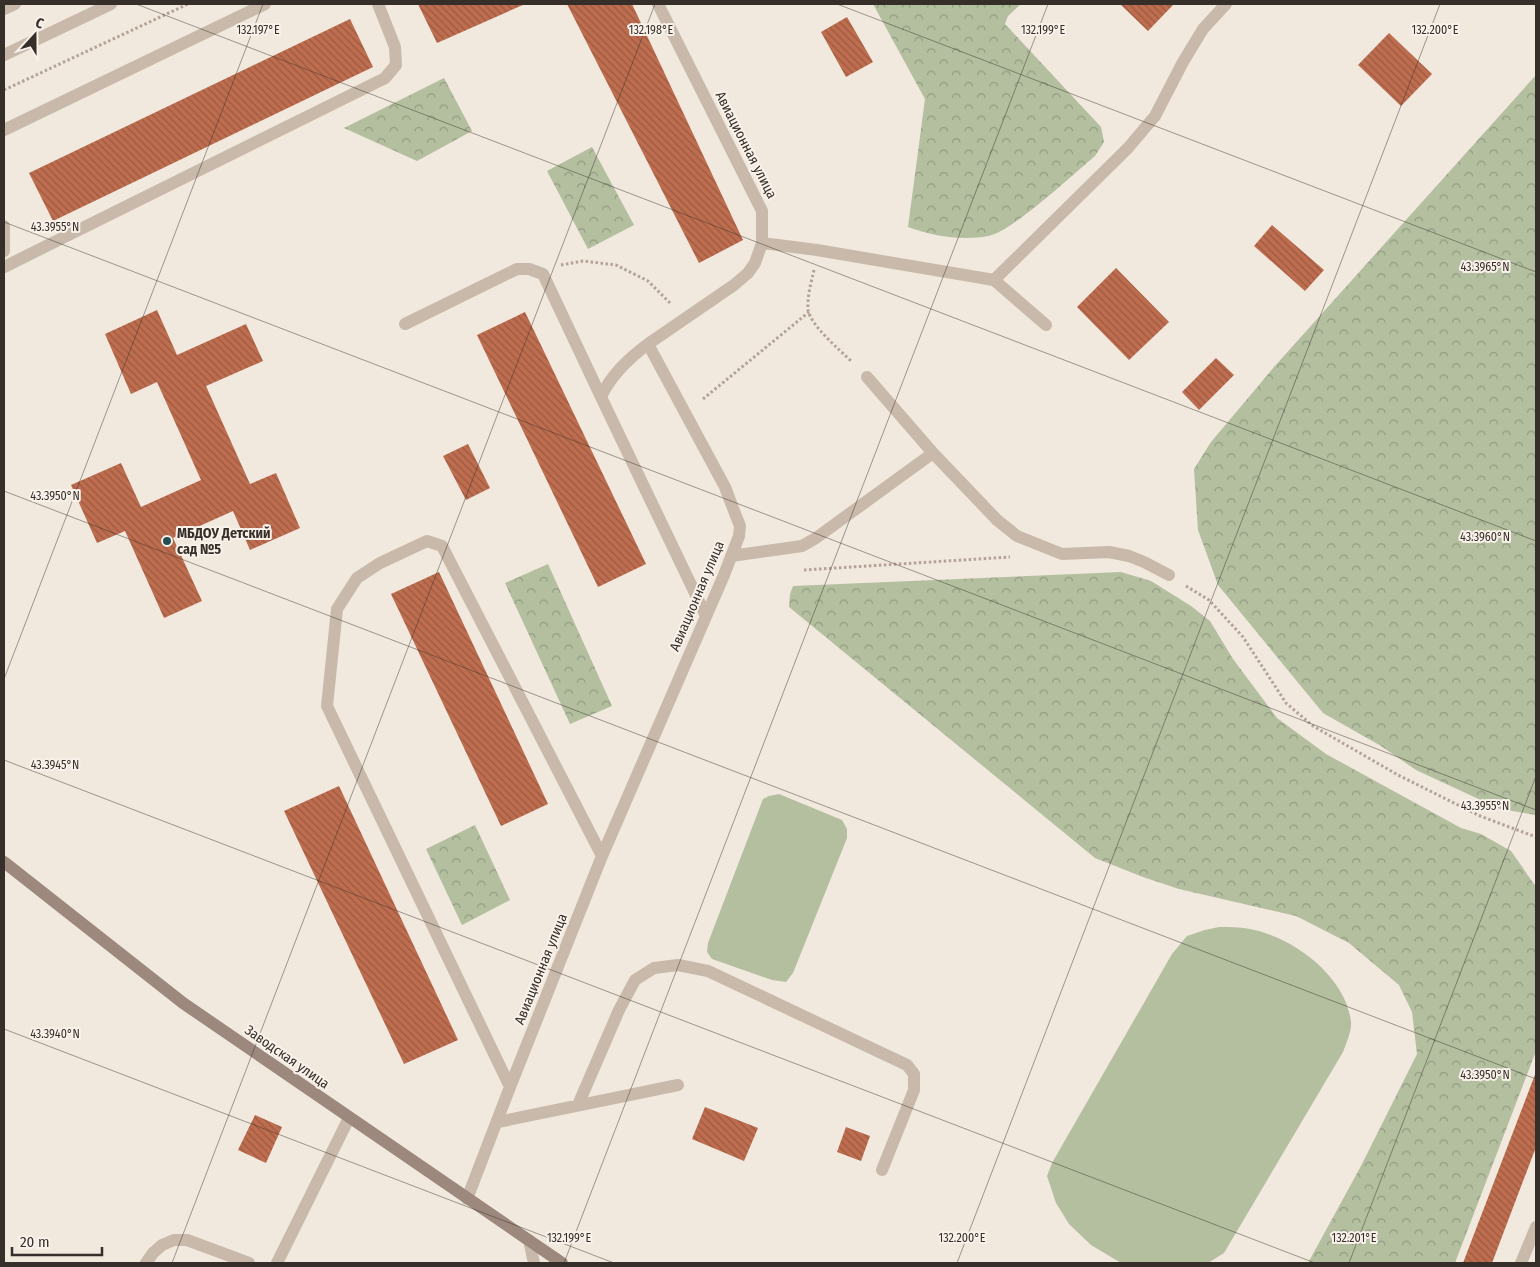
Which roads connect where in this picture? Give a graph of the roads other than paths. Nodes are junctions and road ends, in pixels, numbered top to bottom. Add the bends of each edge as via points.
1 (15, 4) edge
2 (111, 4) edge
3 (265, 4) edge
4 (378, 4) edge
5 (658, 4) edge
6 (1226, 4) edge
7 (4, 9) edge
8 (4, 55) edge
9 (4, 130) edge
10 (4, 226) edge
11 (762, 243) junction
12 (4, 251) edge
13 (4, 267) edge
14 (994, 280) junction
15 (405, 324) dead end
16 (1046, 325) dead end
17 (648, 344) junction
18 (866, 377) road end
19 (601, 398) junction
20 (933, 453) junction
21 (731, 556) junction
22 (1168, 575) road end
23 (706, 616) junction
24 (602, 856) junction
25 (4, 862) edge
26 (678, 1085) dead end
27 (510, 1087) junction
28 (578, 1105) junction
29 (349, 1118) junction
30 (498, 1122) junction
31 (882, 1170) dead end
32 (467, 1199) junction
33 (1536, 1227) edge
34 (529, 1240) junction
35 (146, 1263) edge
36 (249, 1263) edge
37 (277, 1263) edge
38 (534, 1263) edge
39 (562, 1263) edge
40 (1521, 1263) edge

1 - 7 street
2 - 8 street
3 - 9 street
4 - 13 street via 395,47 396,65 385,78
5 - 11 street, Авиационная улица via 762,211
6 - 14 street via 1203,29 1156,116 1128,148
10 - 12 street
11 - 14 street
11 - 17 street, Авиационная улица via 748,273
14 - 16 street
15 - 19 street via 517,269 543,274
17 - 19 street via 617,371
17 - 21 street, Авиационная улица via 725,487 740,526
18 - 20 street
19 - 23 street
20 - 21 street via 802,546
20 - 22 street via 997,520 1017,536 1062,554 1109,552 1129,556
21 - 23 street, Авиационная улица
23 - 24 street, Авиационная улица
24 - 27 street, Авиационная улица
24 - 27 street via 442,546 427,541 380,563 357,578 338,609 327,706
25 - 29 street, Заводская улица via 184,1003
26 - 28 street
27 - 30 street, Авиационная улица
28 - 30 street
28 - 31 street via 635,980 654,968 678,965 708,971 907,1066 914,1074 914,1090
29 - 32 street, Заводская улица
29 - 37 street
30 - 32 street, Авиационная улица
32 - 34 street, Заводская улица
33 - 40 street
34 - 38 street
34 - 39 street, Заводская улица
35 - 36 street via 162,1245 174,1240 187,1240

